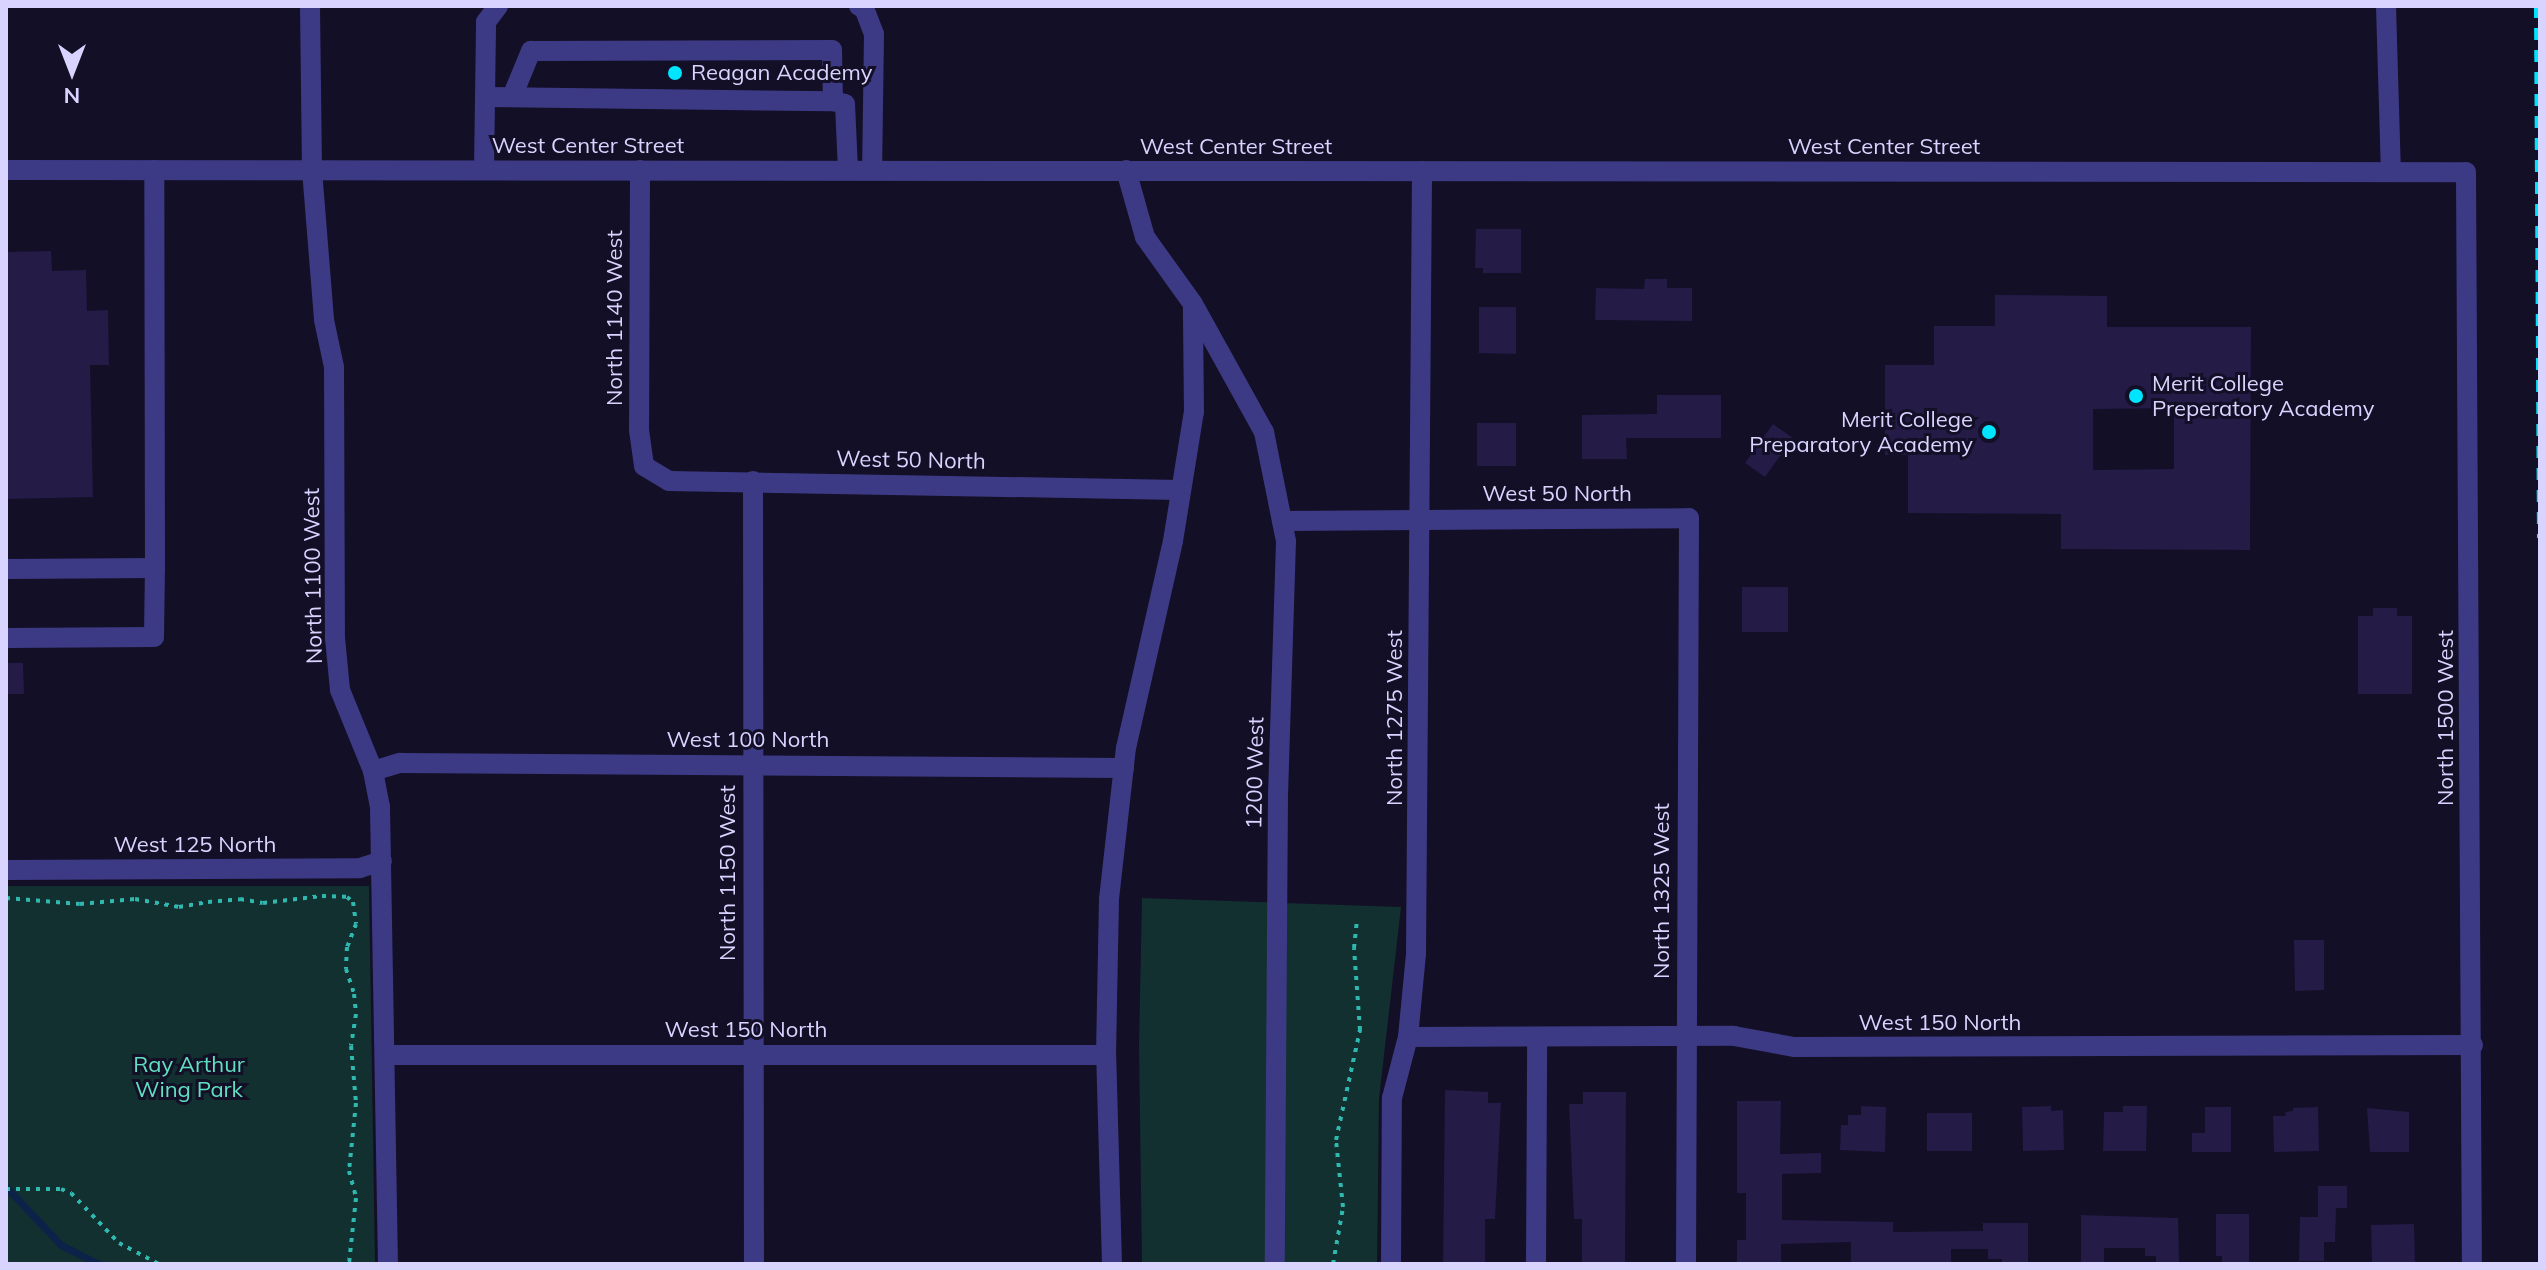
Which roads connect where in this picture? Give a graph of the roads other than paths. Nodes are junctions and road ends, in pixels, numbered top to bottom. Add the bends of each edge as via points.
1 (310, 6) edge
2 (498, 6) edge
3 (859, 6) edge
4 (2386, 6) edge
5 (485, 97) junction
6 (512, 97) junction
7 (833, 101) junction
8 (6, 170) edge
9 (154, 170) junction
10 (312, 170) junction
11 (484, 170) junction
12 (640, 170) junction
13 (848, 170) junction
14 (872, 170) junction
15 (1126, 170) junction
16 (1422, 171) junction
17 (2391, 172) junction
18 (2466, 172) joint
19 (1193, 304) junction
20 (644, 466) joint
21 (753, 481) junction
22 (1181, 490) junction
23 (1420, 518) junction
24 (1689, 518) joint
25 (1282, 521) junction
26 (155, 568) junction
27 (6, 569) edge
28 (6, 638) edge
29 (751, 764) junction
30 (1124, 768) junction
31 (373, 771) junction
32 (382, 861) junction
33 (6, 870) edge
34 (1685, 1036) junction
35 (1408, 1037) junction
36 (1537, 1037) junction
37 (2473, 1045) junction
38 (753, 1054) junction
39 (387, 1055) junction
40 (1106, 1055) junction
41 (388, 1264) edge
42 (754, 1264) edge
43 (1112, 1264) edge
44 (1275, 1264) edge
45 (1391, 1264) edge
46 (1536, 1264) edge
47 (1686, 1264) edge
48 (2472, 1264) edge

1 - 10 street, North 1100 West
2 - 5 street via 486,22
3 - 14 street via 874,34
4 - 17 street
5 - 6 street
5 - 11 street
6 - 7 street
6 - 7 street via 531,51 832,50
7 - 13 street via 845,104
8 - 9 street, West Center Street
9 - 10 street, West Center Street
9 - 26 street
10 - 11 street, West Center Street
10 - 31 street, North 1100 West via 324,320 334,367 335,638 340,690
11 - 12 street, West Center Street
12 - 13 street, West Center Street
12 - 20 street, North 1140 West via 639,430
13 - 14 street, West Center Street
14 - 15 street, West Center Street
15 - 16 street, West Center Street
15 - 19 street, 1200 West via 1145,237
16 - 17 street, West Center Street
16 - 23 street, North 1275 West
17 - 18 street, West Center Street
18 - 37 street, North 1500 West
19 - 22 street via 1194,412
19 - 25 street, 1200 West via 1264,432
20 - 21 street, West 50 North via 669,481
21 - 22 street, West 50 North
21 - 29 street, North 1150 West
22 - 30 street
23 - 24 street, West 50 North
23 - 25 street, West 50 North
23 - 35 street, North 1275 West via 1416,954
24 - 34 street, North 1325 West
25 - 44 street, 1200 West via 1286,541 1278,793
26 - 27 street
26 - 28 street via 154,637
29 - 30 street, West 100 North
29 - 31 street, West 100 North via 400,763
29 - 38 street, North 1150 West
30 - 40 street via 1109,899
31 - 32 street, North 1100 West
32 - 33 street, West 125 North via 360,868
32 - 39 street, North 1100 West
34 - 36 street, West 150 North
34 - 37 street, West 150 North via 1734,1036 1794,1047
34 - 47 street, North 1325 West
35 - 36 street, West 150 North
35 - 45 street, North 1275 West via 1392,1098
36 - 46 street
37 - 48 street, North 1500 West
38 - 39 street, West 150 North
38 - 40 street, West 150 North
38 - 42 street, North 1150 West
39 - 41 street, North 1100 West
40 - 43 street

